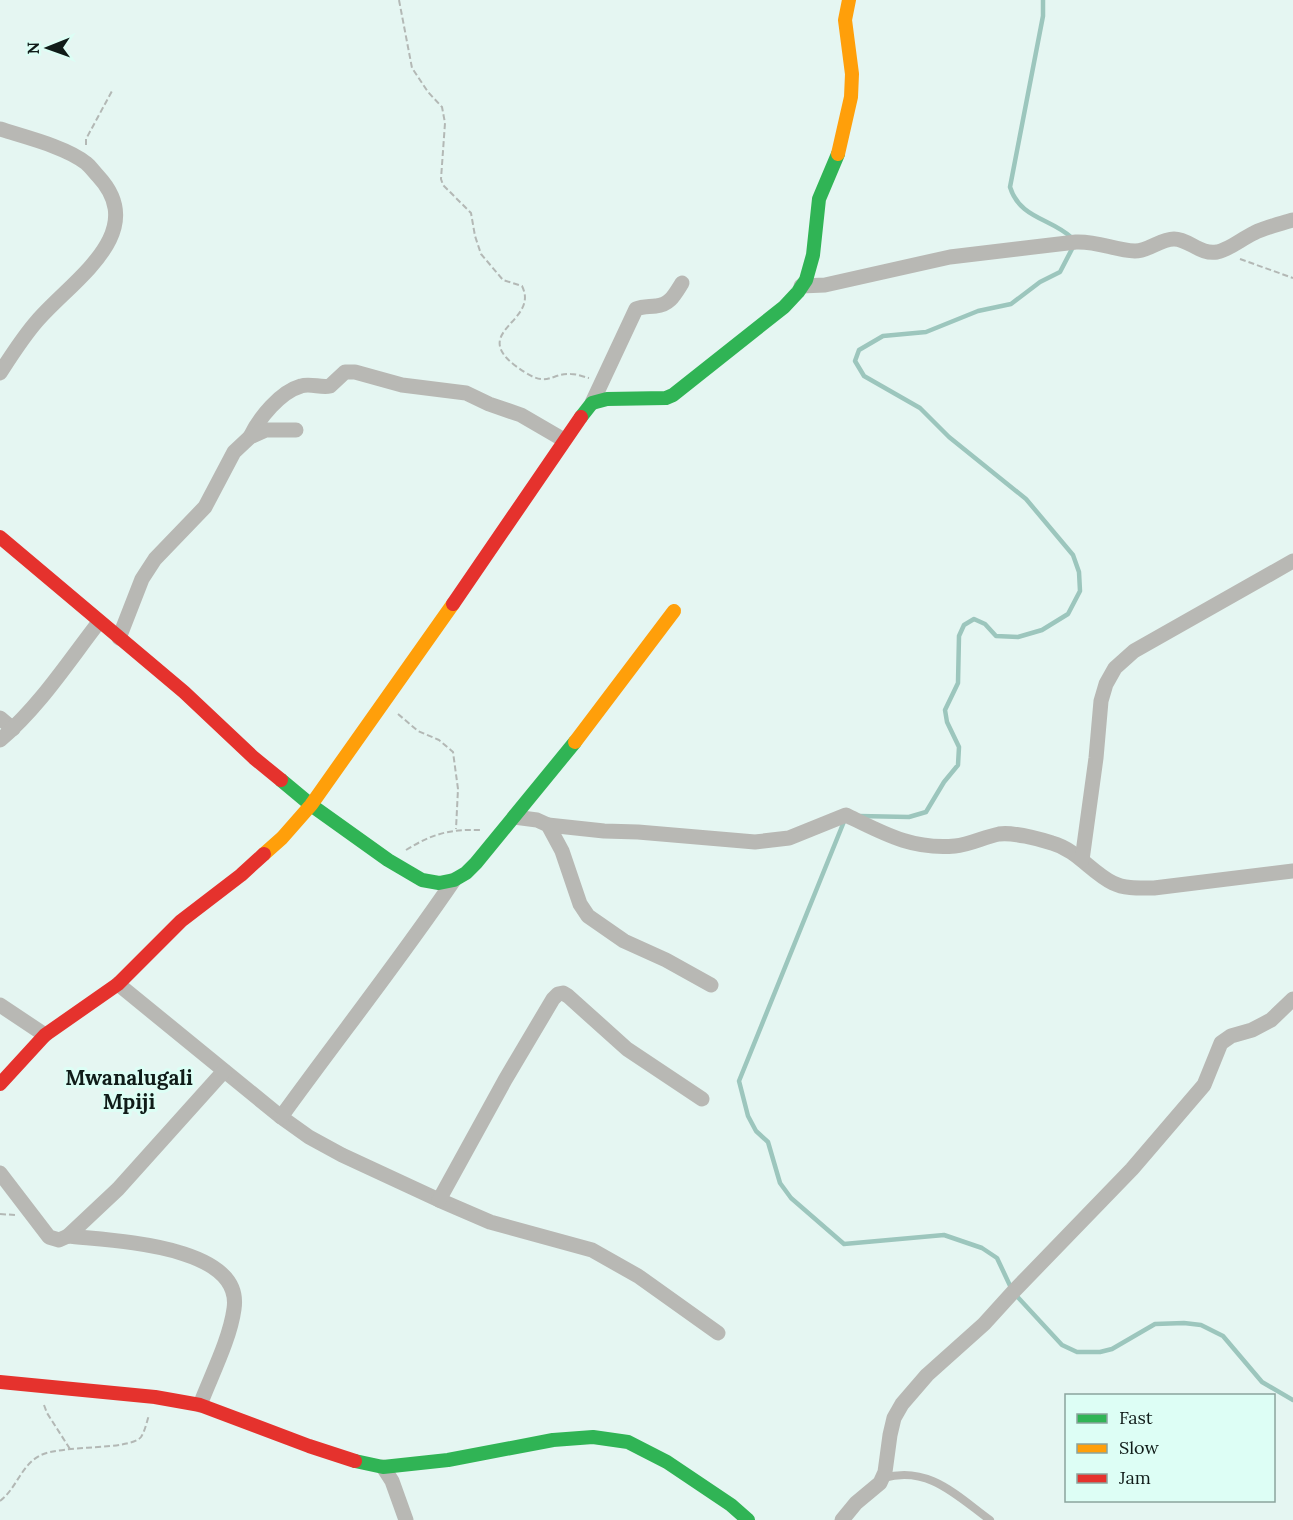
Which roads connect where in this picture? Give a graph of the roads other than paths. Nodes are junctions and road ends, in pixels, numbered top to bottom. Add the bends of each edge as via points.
1 (849, 0) edge
2 (0, 129) edge
3 (1293, 220) edge
4 (682, 283) dead end
5 (801, 286) junction
6 (0, 374) edge
7 (592, 403) junction
8 (296, 430) dead end
9 (250, 437) junction
10 (564, 440) junction
11 (0, 537) edge
12 (1293, 561) edge
13 (674, 611) dead end
14 (99, 622) junction
15 (119, 638) junction
16 (0, 718) edge
17 (14, 729) junction
18 (0, 740) edge
19 (311, 805) junction
20 (514, 817) junction
21 (548, 825) junction
22 (1082, 860) junction
23 (1293, 871) edge
24 (454, 880) junction
25 (118, 984) junction
26 (711, 985) dead end
27 (1293, 999) edge
28 (0, 1005) edge
29 (45, 1035) junction
30 (224, 1071) junction
31 (0, 1084) edge
32 (702, 1099) dead end
33 (281, 1117) junction
34 (0, 1173) edge
35 (439, 1200) junction
36 (68, 1236) junction
37 (718, 1333) dead end
38 (0, 1382) edge
39 (200, 1405) junction
40 (383, 1467) junction
41 (883, 1478) junction
42 (406, 1520) edge
43 (748, 1520) edge
44 (842, 1520) edge
45 (990, 1520) edge

1 - 5 street via 846,20 851,97 838,153 819,199 813,255
2 - 6 street via 85,162 108,187 117,220 106,247 36,322
3 - 5 street via 1255,232 1217,252 1175,239 1134,251 1092,241 1076,242 950,257 825,285
4 - 7 street via 664,305 636,309
5 - 7 street via 775,315 673,395
7 - 10 street
8 - 9 street via 266,430
9 - 10 street via 267,410 296,388 330,386 350,371 402,385 473,395 521,415
9 - 15 street via 234,452 205,507 142,579
10 - 19 street
11 - 14 street
12 - 22 street via 1134,651 1115,668 1101,701
13 - 20 street
14 - 15 street
14 - 17 street
15 - 19 street
16 - 17 street
17 - 18 street
19 - 24 street via 422,880
19 - 25 street via 282,838 181,921
20 - 21 street
20 - 24 street via 476,863
21 - 22 street via 755,842 789,838 846,815 902,842 959,846 1006,833 1052,842
21 - 26 street via 562,851 579,904 588,916 624,941
22 - 23 street via 1115,884 1135,888
24 - 33 street
25 - 29 street
25 - 30 street
27 - 41 street via 1271,1020 1221,1043 1204,1084 1132,1168 902,1404 894,1418
28 - 29 street
29 - 31 street
30 - 33 street
30 - 36 street via 118,1189
32 - 35 street via 627,1049 568,996 558,994
33 - 35 street via 342,1155
34 - 36 street via 49,1237 59,1240
35 - 37 street via 490,1222 592,1250 638,1276
36 - 39 street via 171,1249 194,1256 230,1283 235,1308
38 - 39 street via 155,1396
39 - 40 street via 309,1446
40 - 42 street
40 - 43 street via 448,1460 553,1440 592,1437 628,1442 667,1462 731,1504
41 - 44 street
41 - 45 lane via 914,1474 933,1479

